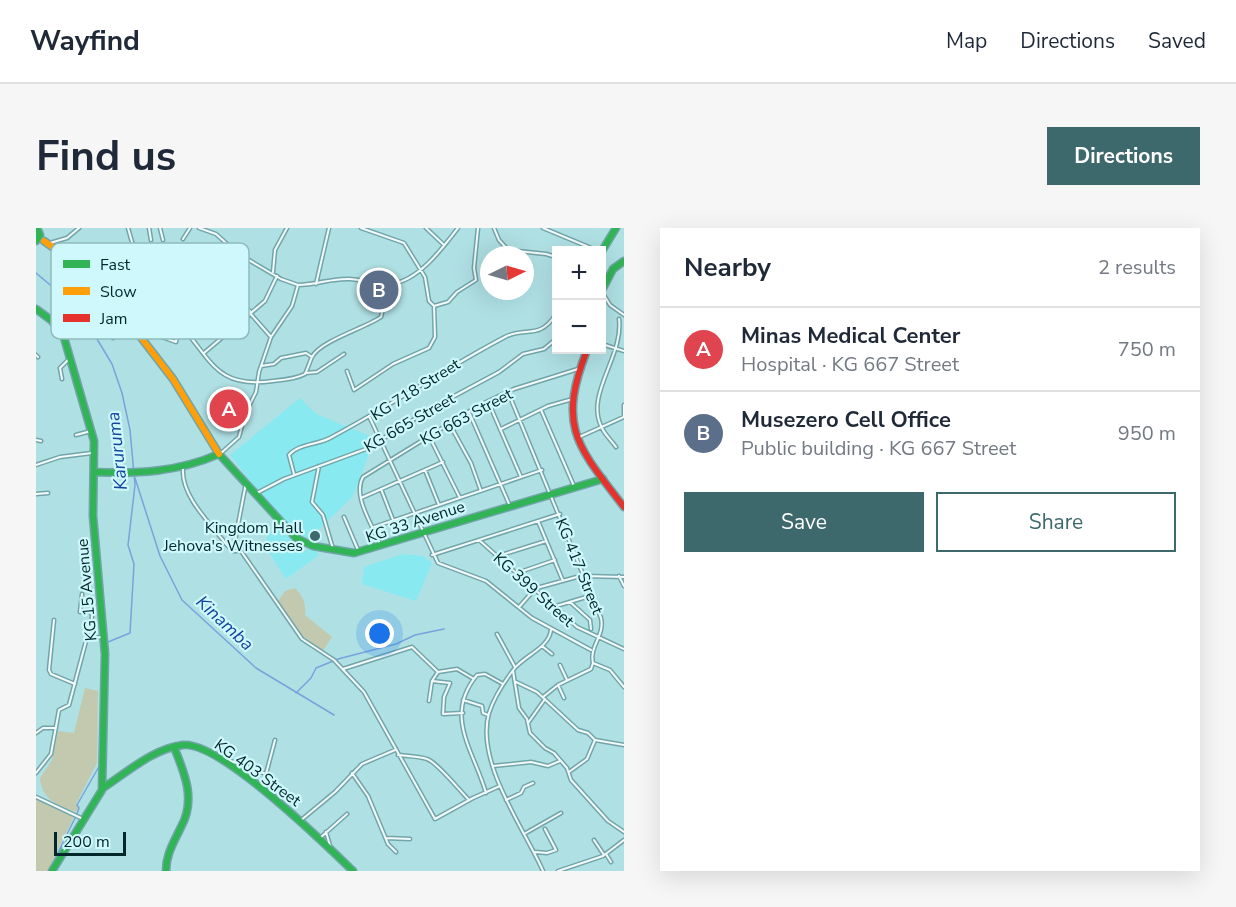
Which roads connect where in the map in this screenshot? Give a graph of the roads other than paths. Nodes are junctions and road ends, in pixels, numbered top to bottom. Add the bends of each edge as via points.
1 (79, 228) edge
2 (128, 228) edge
3 (148, 228) edge
4 (160, 228) edge
5 (190, 228) edge
6 (199, 228) edge
7 (286, 228) edge
8 (329, 228) edge
9 (361, 228) edge
10 (426, 228) edge
11 (458, 228) edge
12 (478, 228) edge
13 (494, 228) edge
14 (543, 228) edge
15 (616, 228) edge
16 (37, 236) edge
17 (183, 239) dead end
18 (151, 240) dead end
19 (163, 240) dead end
20 (46, 243) junction
21 (133, 243) edge
22 (227, 243) edge
23 (444, 245) junction
24 (51, 246) edge
25 (586, 246) edge
26 (605, 246) edge
27 (552, 256) edge
28 (249, 260) edge
29 (624, 261) edge
30 (420, 269) junction
31 (273, 272) junction
32 (277, 276) junction
33 (367, 283) junction
34 (606, 283) edge
35 (298, 285) junction
36 (316, 285) junction
37 (606, 298) edge
38 (434, 306) junction
39 (36, 309) edge
40 (250, 312) joint
41 (624, 315) edge
42 (552, 317) edge
43 (619, 319) dead end
44 (51, 321) edge
45 (271, 337) junction
46 (63, 339) edge
47 (142, 339) edge
48 (192, 339) edge
49 (221, 339) edge
50 (552, 342) edge
51 (606, 346) edge
52 (618, 350) junction
53 (624, 351) edge
54 (203, 354) junction
55 (344, 354) dead end
56 (585, 354) edge
57 (71, 357) junction
58 (312, 357) junction
59 (261, 366) junction
60 (578, 369) junction
61 (347, 371) dead end
62 (306, 373) junction
63 (62, 379) dead end
64 (257, 382) junction
65 (508, 392) junction
66 (569, 400) junction
67 (488, 401) junction
68 (624, 405) edge
69 (541, 410) junction
70 (469, 411) junction
71 (369, 416) junction
72 (624, 417) edge
73 (521, 421) junction
74 (449, 423) junction
75 (601, 427) junction
76 (501, 429) junction
77 (91, 431) junction
78 (76, 435) dead end
79 (429, 435) junction
80 (576, 438) junction
81 (36, 440) edge
82 (381, 440) junction
83 (41, 441) dead end
84 (616, 447) dead end
85 (95, 453) junction
86 (219, 454) junction
87 (391, 459) junction
88 (443, 462) junction
89 (36, 465) edge
90 (319, 466) junction
91 (183, 469) junction
92 (425, 470) junction
93 (542, 470) junction
94 (94, 472) junction
95 (294, 474) junction
96 (521, 477) junction
97 (603, 479) junction
98 (400, 480) junction
99 (246, 483) junction
100 (501, 484) junction
101 (574, 486) junction
102 (381, 488) junction
103 (481, 491) junction
104 (48, 493) dead end
105 (551, 493) junction
106 (36, 494) edge
107 (255, 494) junction
108 (361, 498) junction
109 (460, 498) junction
110 (439, 505) junction
111 (510, 506) junction
112 (624, 507) edge
113 (414, 513) junction
114 (560, 514) junction
115 (344, 517) dead end
116 (393, 520) junction
117 (538, 521) junction
118 (373, 527) junction
119 (423, 533) junction
120 (479, 540) junction
121 (547, 541) junction
122 (381, 547) junction
123 (334, 550) junction
124 (233, 551) junction
125 (359, 553) junction
126 (432, 555) junction
127 (498, 556) junction
128 (555, 560) junction
129 (517, 573) junction
130 (585, 575) junction
131 (619, 576) junction
132 (624, 577) edge
133 (563, 581) junction
134 (624, 586) edge
135 (533, 590) junction
136 (82, 594) dead end
137 (592, 595) junction
138 (570, 602) junction
139 (519, 607) junction
140 (553, 608) junction
141 (54, 620) dead end
142 (591, 629) dead end
143 (551, 630) junction
144 (497, 634) dead end
145 (105, 637) junction
146 (91, 638) junction
147 (599, 639) junction
148 (542, 646) junction
149 (624, 649) edge
150 (591, 650) junction
151 (552, 654) dead end
152 (593, 663) junction
153 (560, 665) dead end
154 (515, 667) junction
155 (343, 669) junction
156 (513, 671) junction
157 (438, 672) junction
158 (474, 679) junction
159 (567, 680) junction
160 (432, 681) junction
161 (516, 682) junction
162 (75, 684) junction
163 (503, 684) junction
164 (558, 685) junction
165 (624, 687) edge
166 (544, 698) junction
167 (564, 698) dead end
168 (463, 700) junction
169 (429, 701) dead end
170 (463, 713) junction
171 (488, 715) junction
172 (528, 723) junction
173 (56, 728) junction
174 (36, 733) edge
175 (275, 740) dead end
176 (595, 740) junction
177 (624, 745) edge
178 (174, 747) junction
179 (395, 750) junction
180 (215, 755) junction
181 (398, 755) junction
182 (560, 761) junction
183 (493, 766) junction
184 (352, 772) junction
185 (569, 772) junction
186 (36, 773) edge
187 (533, 783) dead end
188 (500, 786) junction
189 (103, 789) junction
190 (486, 794) junction
191 (36, 797) edge
192 (469, 800) junction
193 (506, 800) junction
194 (561, 813) dead end
195 (347, 814) dead end
196 (83, 819) junction
197 (300, 821) junction
198 (545, 829) dead end
199 (326, 832) junction
200 (624, 832) edge
201 (524, 834) junction
202 (386, 838) junction
203 (410, 839) dead end
204 (318, 840) junction
205 (594, 840) dead end
206 (624, 840) edge
207 (330, 850) junction
208 (396, 852) dead end
209 (535, 852) junction
210 (605, 854) junction
211 (611, 862) dead end
212 (567, 866) junction
213 (52, 871) edge
214 (166, 871) edge
215 (353, 871) edge
216 (543, 871) edge
217 (558, 871) edge
218 (570, 871) edge

1 - 20 street via 67,238
2 - 21 street
3 - 18 street
4 - 19 street
5 - 17 street
6 - 22 street
7 - 31 street via 275,250
8 - 36 street
9 - 30 street via 404,243
10 - 23 street
11 - 23 street
12 - 38 street via 476,280 448,302
13 - 27 street via 508,250
14 - 25 street
15 - 26 main road
16 - 20 street
16 - 20 street
20 - 24 main road, KG 33 Avenue
23 - 30 street
28 - 31 street
29 - 34 main road via 613,269
30 - 33 street via 400,282
30 - 38 street
31 - 32 street
32 - 35 street
32 - 40 street via 265,301
33 - 36 street via 347,279
33 - 58 street via 370,295 377,298 381,317 358,331 340,335
35 - 36 street
35 - 45 street via 292,306
37 - 41 street
38 - 61 street via 435,337 429,348 393,364 354,390
39 - 44 main road, KG 15 Avenue
40 - 45 street
42 - 71 street, KG 718 Street via 535,332 507,335 431,376
43 - 52 street
45 - 59 street
46 - 57 main road, KG 15 Avenue
47 - 86 main road, KG 33 Avenue via 173,379
48 - 54 street
49 - 54 street
50 - 82 street, KG 665 Street via 544,349 523,354
51 - 52 street
52 - 53 street
52 - 75 street via 598,398
54 - 64 street via 233,381
55 - 62 street via 319,371
56 - 60 main road
57 - 63 street via 60,368
57 - 77 main road, KG 15 Avenue
58 - 59 street via 306,353
58 - 62 street
59 - 64 street
60 - 65 street, KG 663 Street
60 - 66 main road
62 - 64 street
64 - 86 street via 239,437
65 - 67 street, KG 663 Street
65 - 73 street, KG 417 Street
66 - 69 street
66 - 80 main road
67 - 70 street, KG 663 Street
67 - 76 street
68 - 72 street
69 - 73 street
69 - 101 street
70 - 74 street, KG 663 Street
70 - 100 street
71 - 82 street
71 - 95 street, KG 718 Street via 321,442 290,453
72 - 75 street
73 - 76 street
73 - 93 street, KG 417 Street
74 - 79 street, KG 663 Street
74 - 103 street
75 - 80 street
75 - 84 street
76 - 96 street
77 - 78 street
77 - 85 main road, KG 15 Avenue
79 - 87 street, KG 663 Street
79 - 88 street
80 - 97 main road
81 - 83 street
82 - 87 street
82 - 90 street, KG 665 Street
85 - 89 street via 60,457
85 - 94 main road, KG 15 Avenue
86 - 91 main road
86 - 99 main road, KG 33 Avenue
87 - 98 street
87 - 108 street, KG 663 Street via 363,477
88 - 92 street
88 - 109 street
90 - 95 street, KG 665 Street
90 - 123 street via 312,502 323,515
91 - 94 main road
91 - 124 street via 184,488
92 - 98 street
92 - 110 street
93 - 96 street
93 - 105 street, KG 417 Street
94 - 145 main road, KG 15 Avenue via 93,509
95 - 107 street, KG 665 Street
96 - 100 street
97 - 101 main road, KG 33 Avenue
97 - 112 main road
98 - 102 street
98 - 113 street
99 - 107 main road, KG 33 Avenue
99 - 124 street
100 - 103 street
100 - 111 street
101 - 105 main road, KG 33 Avenue
102 - 108 street
102 - 116 street
103 - 109 street
104 - 106 street
105 - 111 main road, KG 33 Avenue
105 - 114 street, KG 417 Street
107 - 123 main road, KG 33 Avenue via 296,538
108 - 118 street
109 - 110 street
110 - 113 street
111 - 119 main road, KG 33 Avenue
113 - 116 street
113 - 119 street
114 - 117 street
114 - 130 street, KG 417 Street
115 - 125 street
116 - 118 street
117 - 120 street
117 - 121 street
118 - 122 street
119 - 122 main road, KG 33 Avenue
119 - 126 street
120 - 126 street
120 - 127 street, KG 399 Street
121 - 127 street
121 - 128 street
122 - 125 main road, KG 33 Avenue
123 - 125 main road, KG 33 Avenue
124 - 155 street via 241,551 302,639
126 - 139 street via 443,567 486,581
127 - 129 street, KG 399 Street
128 - 129 street
128 - 133 street
129 - 135 street, KG 399 Street
130 - 131 street
130 - 133 street
130 - 137 street, KG 417 Street
131 - 132 street
131 - 134 street
133 - 135 street
135 - 139 street
135 - 140 street, KG 399 Street
136 - 146 street via 80,612 92,614
137 - 138 street
137 - 147 street, KG 417 Street via 603,623
138 - 140 street
138 - 142 street via 590,620
139 - 143 street
140 - 147 street, KG 399 Street
141 - 162 street via 49,670
143 - 148 street
143 - 150 street
144 - 154 street
145 - 146 street
145 - 189 main road, KG 15 Avenue
146 - 162 street via 86,641
147 - 149 street, KG 399 Street
147 - 150 street
148 - 151 street
148 - 154 street
150 - 152 street
152 - 159 street via 591,669
152 - 165 street via 610,670
153 - 159 street
154 - 156 street
155 - 157 street via 412,647
155 - 179 street via 364,692
156 - 161 street
156 - 163 street
157 - 158 street via 457,669
157 - 160 street
158 - 163 street via 483,673
158 - 168 street
159 - 164 street
160 - 169 street
160 - 170 street via 450,683 443,714
161 - 166 street
161 - 172 street via 519,708
162 - 173 street via 69,705 58,710
163 - 171 street
164 - 166 street
164 - 167 street
166 - 172 street
166 - 176 street via 578,730
168 - 170 street
168 - 171 street via 482,706 483,713
170 - 190 street via 465,742
171 - 183 street
172 - 182 street via 530,733
173 - 174 street via 43,728
173 - 186 street via 50,757
175 - 180 street via 266,774
176 - 177 street
176 - 185 street via 586,759
178 - 180 main road, KG 403 Street via 191,745
178 - 189 main road via 153,755
178 - 214 main road via 189,803 185,820 169,848
179 - 181 street
179 - 184 street
180 - 197 main road, KG 403 Street
181 - 192 street via 429,759
181 - 192 street via 435,819
182 - 183 street via 548,766 531,762
182 - 185 street
183 - 188 street
184 - 197 street
184 - 202 street via 368,796
185 - 200 street via 571,780 608,821
187 - 193 street
188 - 190 street
188 - 193 street
189 - 196 main road
190 - 192 street
191 - 196 street
193 - 201 street
194 - 201 street
195 - 199 street
196 - 213 main road
197 - 204 main road, KG 403 Street
198 - 209 street via 556,850
199 - 204 street
199 - 207 street
201 - 209 street
202 - 203 street
202 - 208 street
204 - 207 main road, KG 403 Street
205 - 210 street
206 - 210 street
207 - 215 main road, KG 403 Street
209 - 216 street
210 - 211 street
210 - 212 street
212 - 217 street
212 - 218 street

